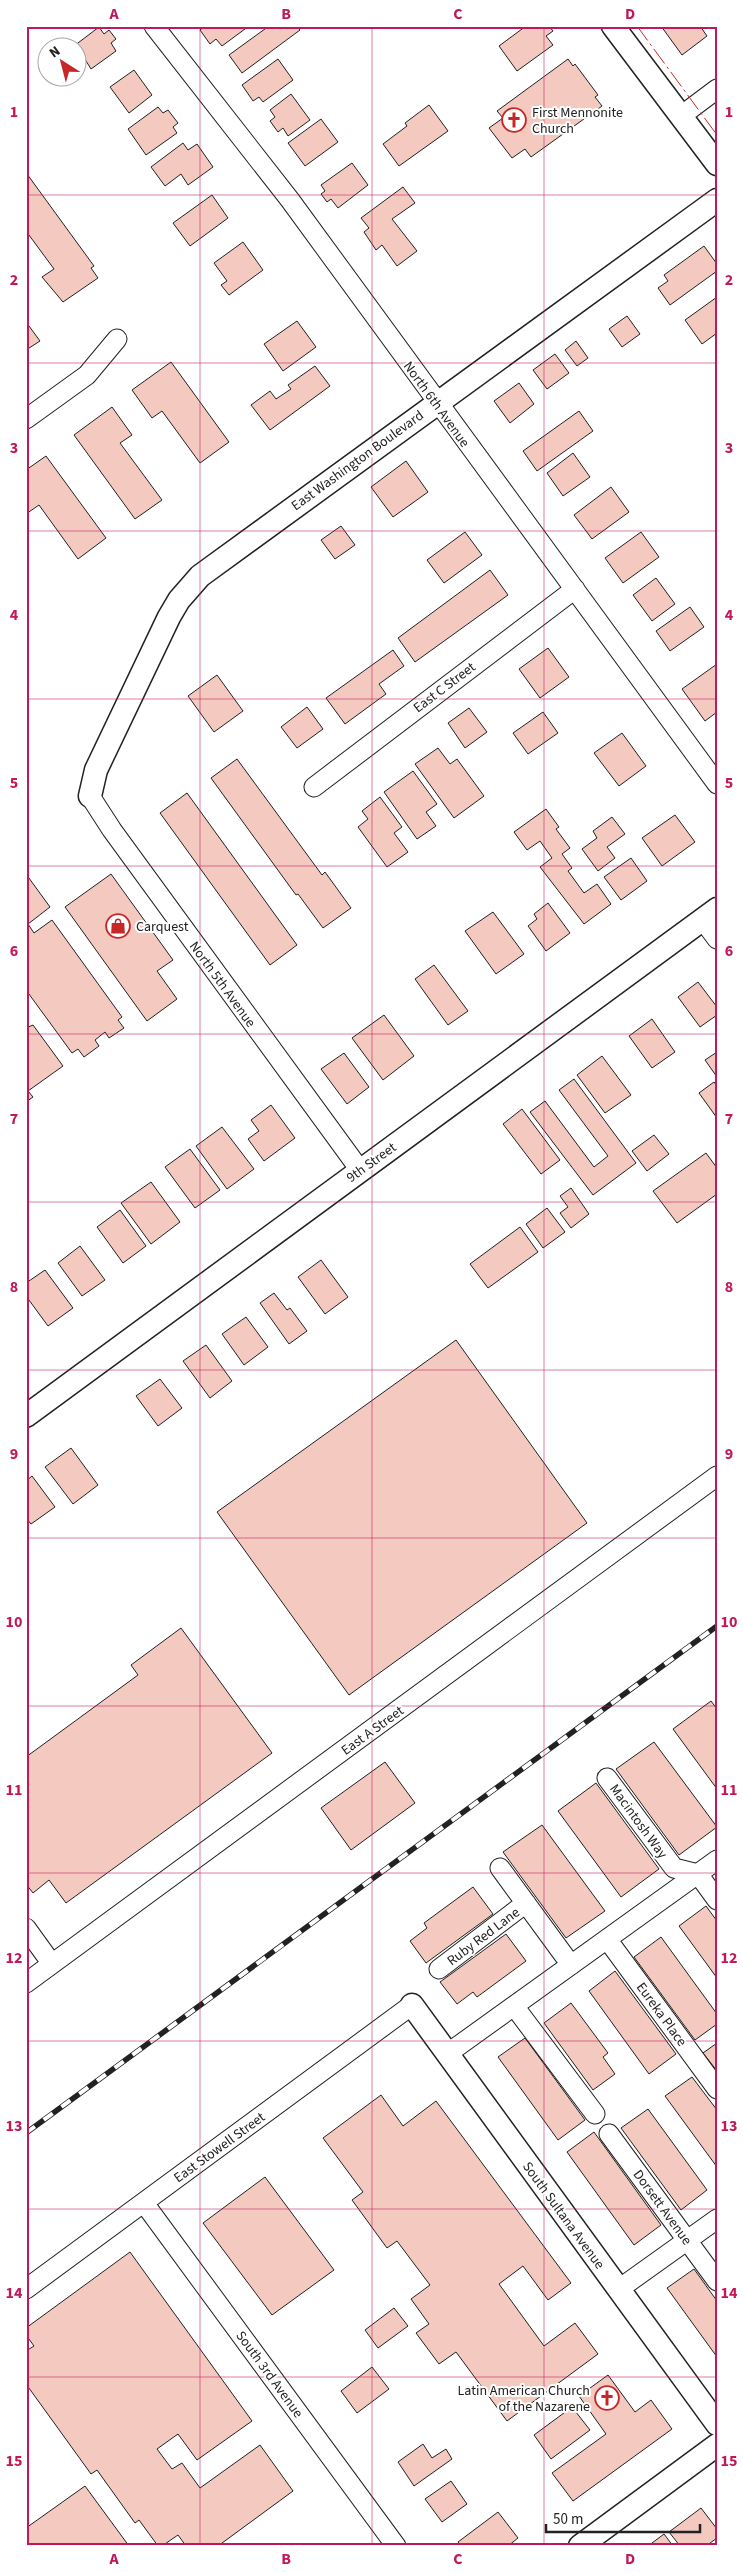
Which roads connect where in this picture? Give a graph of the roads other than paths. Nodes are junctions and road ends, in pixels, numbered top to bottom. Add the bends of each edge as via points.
1 (154, 26) edge
2 (613, 26) edge
3 (717, 89) edge
4 (681, 116) junction
5 (717, 164) edge
6 (717, 200) edge
7 (117, 339) dead end
8 (436, 402) junction
9 (26, 419) edge
10 (576, 589) junction
11 (717, 784) edge
12 (314, 787) dead end
13 (90, 796) joint
14 (710, 914) edge
15 (717, 939) edge
16 (360, 1170) junction
17 (26, 1416) edge
18 (717, 1476) edge
19 (607, 1778) dead end
20 (717, 1860) edge
21 (500, 1868) dead end
22 (698, 1874) junction
23 (717, 1900) edge
24 (526, 1904) junction
25 (26, 1928) edge
26 (607, 1939) junction
27 (52, 1964) junction
28 (571, 1965) junction
29 (439, 1969) dead end
30 (26, 1983) edge
31 (412, 2005) joint
32 (514, 2006) junction
33 (447, 2054) junction
34 (717, 2089) edge
35 (595, 2114) dead end
36 (609, 2134) dead end
37 (144, 2202) junction
38 (717, 2219) edge
39 (688, 2240) junction
40 (717, 2281) edge
41 (26, 2289) edge
42 (619, 2290) junction
43 (717, 2424) edge
44 (717, 2445) edge
45 (396, 2546) edge
46 (580, 2546) edge

1 - 8 street, North 6th Avenue via 290,200
2 - 4 street
3 - 4 street
4 - 5 street
6 - 8 street, East Washington Boulevard
7 - 9 street via 87,375
8 - 10 street, North 6th Avenue
8 - 13 street, East Washington Boulevard via 189,587 169,617 96,770
10 - 11 street, North 6th Avenue
10 - 12 street, East C Street
13 - 16 street, North 5th Avenue via 117,838
14 - 15 street
14 - 16 street, 9th Street
16 - 17 street, 9th Street
18 - 27 street, East A Street
19 - 22 street, Macintosh Way via 674,1868
20 - 22 street
21 - 24 street
22 - 23 street
22 - 26 street
24 - 28 street
24 - 29 street, Ruby Red Lane
25 - 27 street
26 - 28 street
26 - 34 street, Eureka Place
27 - 30 street, East A Street
28 - 32 street
31 - 33 street, South Sultana Avenue
31 - 37 street, East Stowell Street
32 - 33 street
32 - 35 street
33 - 42 street, South Sultana Avenue
36 - 39 street, Dorsett Avenue
37 - 41 street, East Stowell Street
37 - 45 street, South 3rd Avenue
38 - 39 street
39 - 40 street, Dorsett Avenue
39 - 42 street
42 - 43 street, South Sultana Avenue
44 - 46 street

